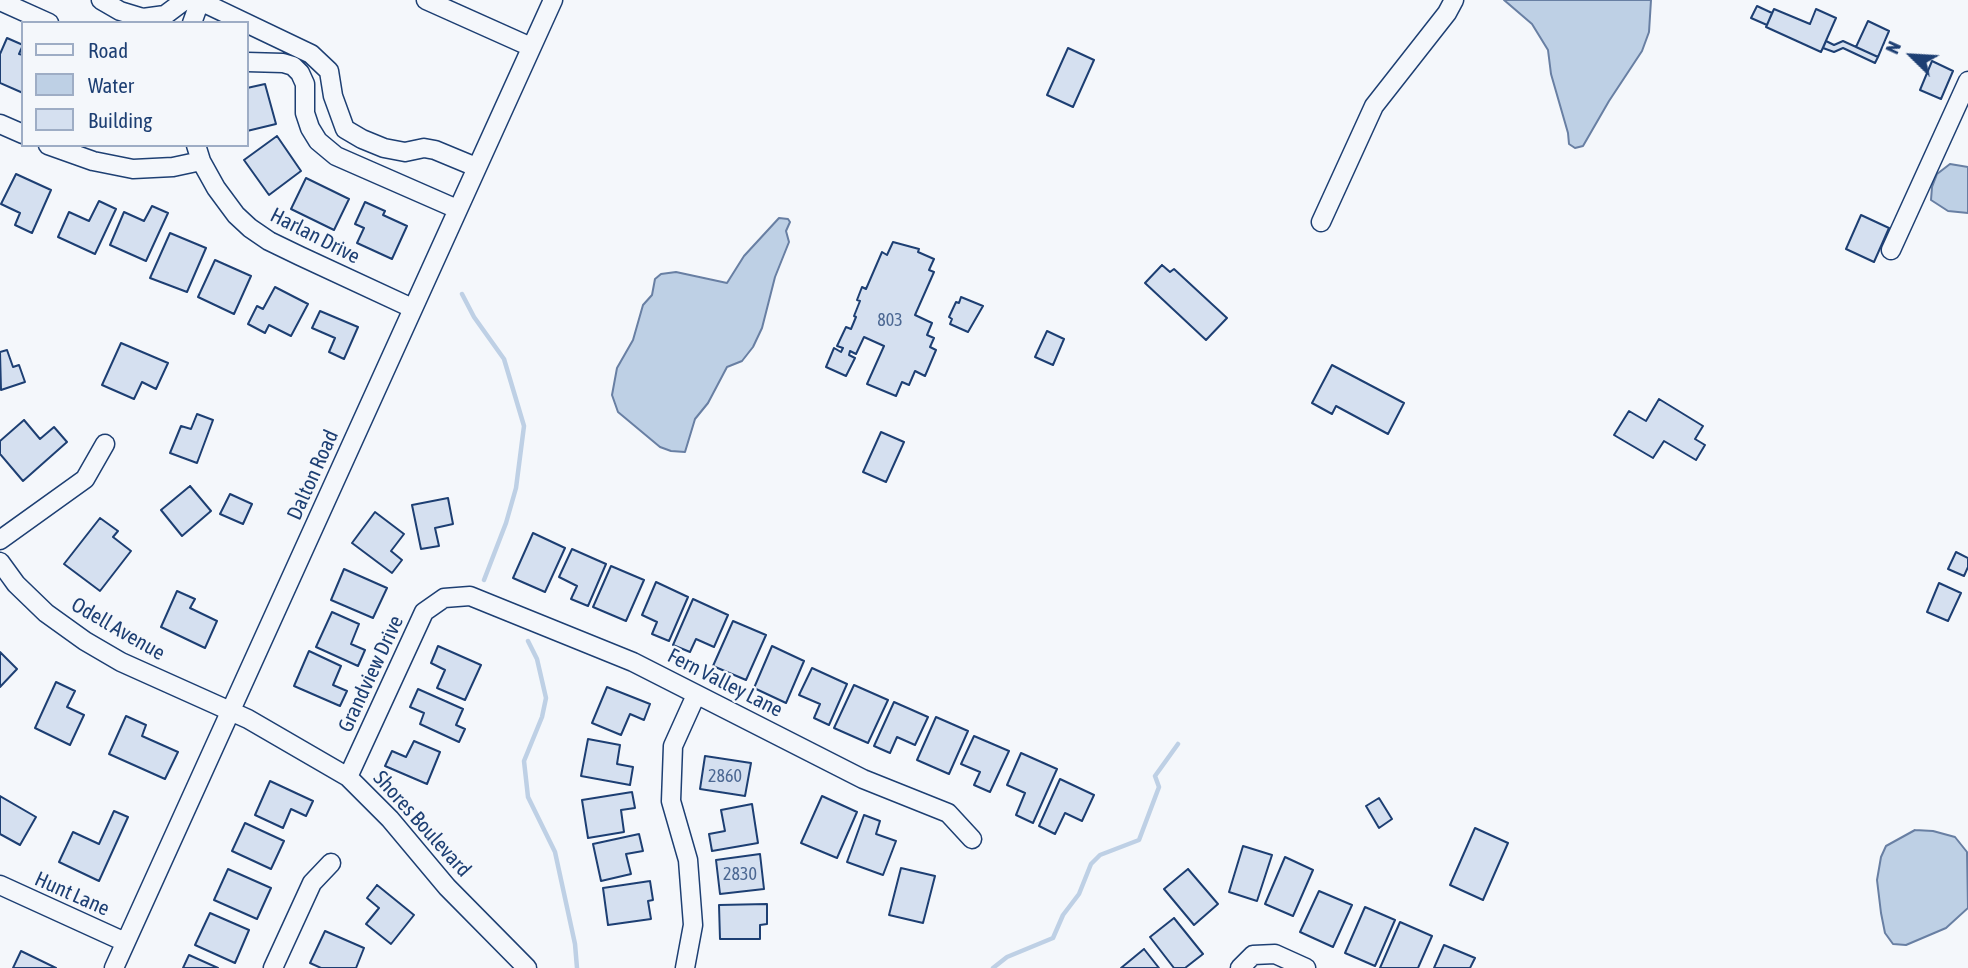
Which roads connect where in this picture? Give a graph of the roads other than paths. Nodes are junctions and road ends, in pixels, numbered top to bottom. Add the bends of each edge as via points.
1 (100, 0) edge
2 (185, 0) edge
3 (200, 0) edge
4 (426, 0) edge
5 (552, 0) edge
6 (1454, 0) edge
7 (0, 1) edge
8 (45, 21) edge
9 (193, 21) edge
10 (243, 21) edge
11 (248, 23) edge
12 (531, 47) junction
13 (248, 62) edge
14 (1968, 81) edge
15 (0, 124) edge
16 (21, 133) edge
17 (54, 147) edge
18 (198, 153) edge
19 (476, 167) junction
20 (457, 209) junction
21 (1321, 222) dead end
22 (1891, 250) dead end
23 (412, 308) junction
24 (105, 444) dead end
25 (0, 540) edge
26 (0, 562) edge
27 (444, 598) joint
28 (696, 695) junction
29 (231, 712) junction
30 (348, 777) junction
31 (972, 839) dead end
32 (331, 863) dead end
33 (0, 886) edge
34 (125, 942) junction
35 (1247, 962) edge
36 (523, 966) edge
37 (114, 968) edge
38 (273, 968) edge
39 (685, 968) edge
40 (1306, 968) edge

1 - 2 street via 143,18 165,15
3 - 9 street
3 - 10 street
4 - 12 street
5 - 12 street, Dalton Road
6 - 21 street via 1374,106
7 - 8 street
11 - 19 street via 311,54 329,71 345,129 384,148 405,152 435,149
12 - 19 street, Dalton Road
13 - 20 street via 283,63 300,73 310,128 336,156
14 - 22 street
15 - 16 street
17 - 18 street via 133,169 173,167
18 - 23 street, Harlan Drive via 216,188 250,228
19 - 20 street, Dalton Road
20 - 23 street, Dalton Road
23 - 29 street, Dalton Road
24 - 25 street via 85,479
26 - 29 street, Odell Avenue via 46,613 85,641
27 - 28 street, Fern Valley Lane via 470,596 633,662
27 - 30 street, Grandview Drive via 424,612
28 - 31 street, Fern Valley Lane via 863,779 948,813
28 - 39 street via 673,747 671,801 688,860 693,925
29 - 30 street, Shores Boulevard
29 - 34 street, Dalton Road
30 - 36 street, Shores Boulevard
32 - 38 street via 312,883
33 - 34 street, Hunt Lane
34 - 37 street, Dalton Road
35 - 40 street via 1275,954

